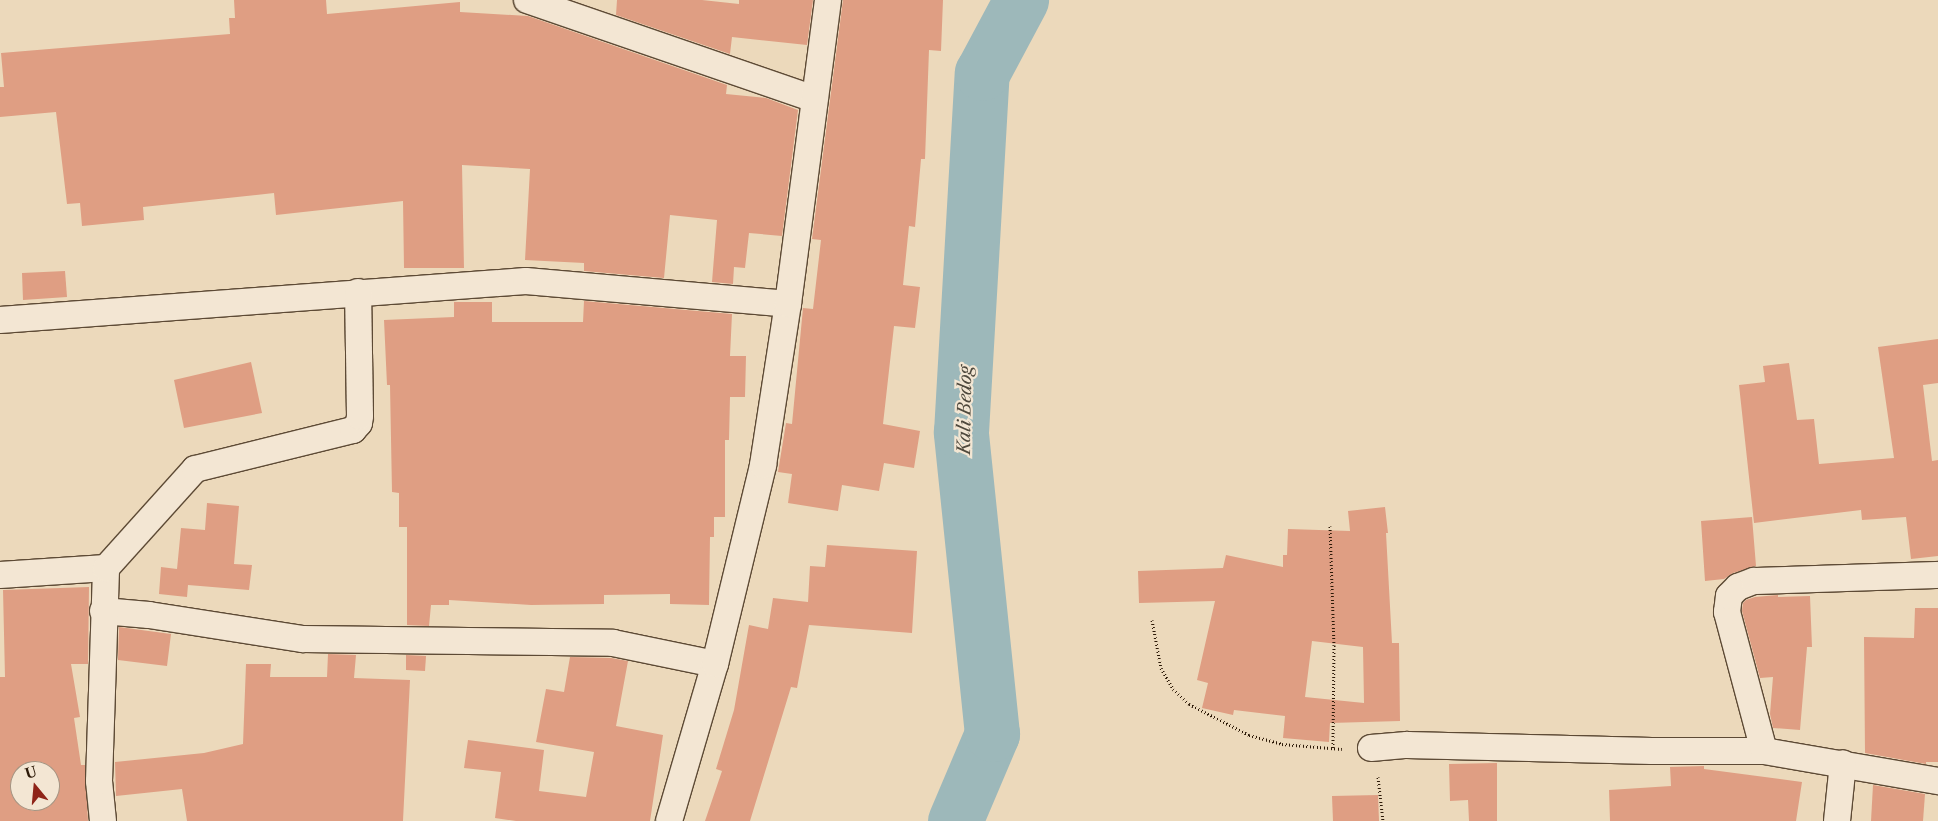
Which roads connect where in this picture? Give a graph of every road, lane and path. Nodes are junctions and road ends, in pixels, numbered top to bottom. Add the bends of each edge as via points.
1 (527, 0) edge
2 (828, 0) edge
3 (814, 100) junction
4 (358, 292) junction
5 (788, 304) junction
6 (0, 320) edge
7 (1330, 526) dead end
8 (106, 568) junction
9 (0, 575) edge
10 (1938, 575) edge
11 (103, 611) junction
12 (1152, 620) dead end
13 (715, 664) junction
14 (1371, 748) junction
15 (1333, 749) junction
16 (1764, 750) junction
17 (1843, 763) junction
18 (1938, 781) edge
19 (102, 821) edge
20 (669, 821) edge
21 (1383, 821) edge
22 (1836, 821) edge

1 - 3 street
2 - 3 street
3 - 5 street
4 - 5 street via 526,281
4 - 6 street
4 - 8 street via 360,416 354,430 195,469
5 - 13 street via 763,465
7 - 15 path
8 - 9 street
8 - 11 street
10 - 16 street via 1754,581 1738,587 1729,596 1727,612
11 - 13 street via 303,639 613,643
11 - 19 street via 99,781
12 - 15 path via 1161,668 1173,689 1189,704 1249,735 1282,744
13 - 20 street
14 - 15 path
14 - 16 street via 1407,745
14 - 21 path
16 - 17 street
17 - 18 street
17 - 22 street

